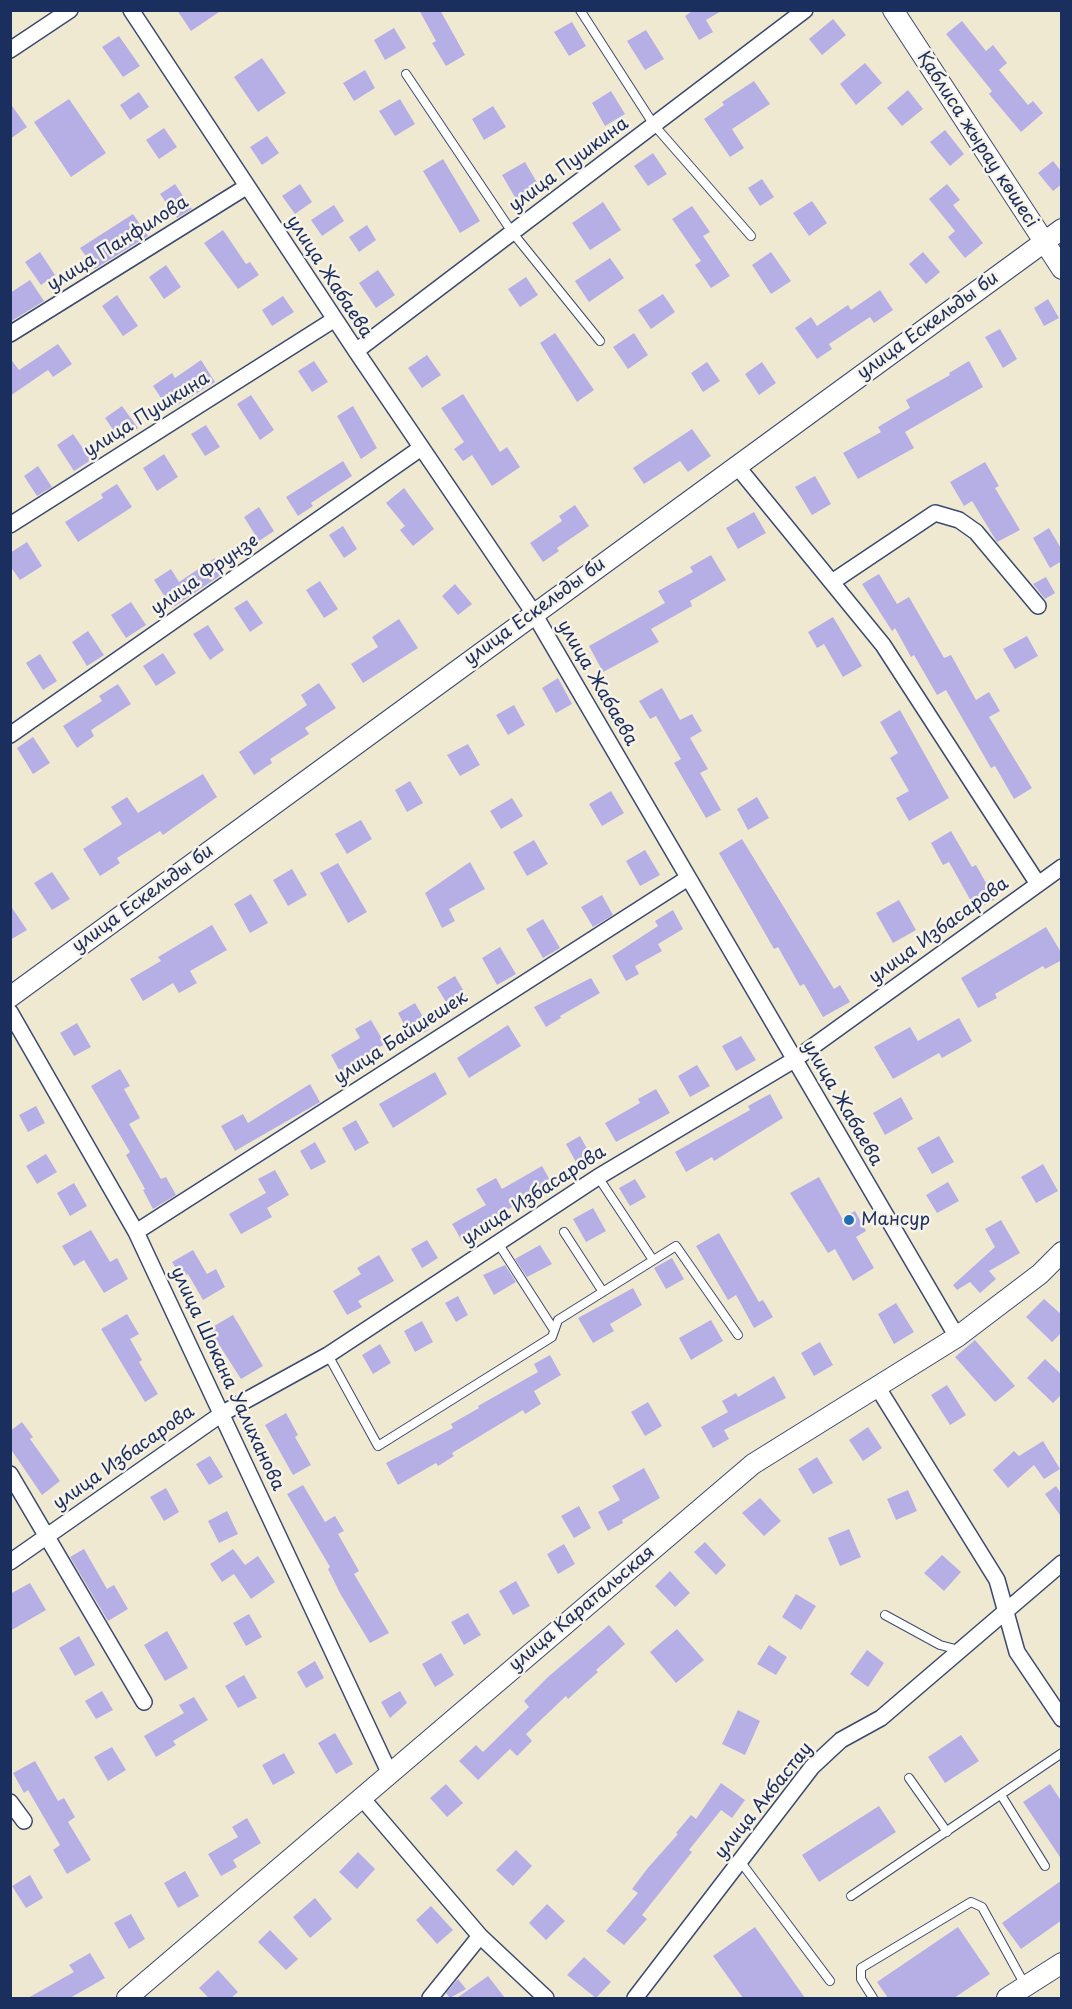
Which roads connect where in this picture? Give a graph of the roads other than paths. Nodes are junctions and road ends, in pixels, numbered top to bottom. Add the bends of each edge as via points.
1 (70, 10) edge
2 (131, 10) edge
3 (580, 10) edge
4 (805, 10) edge
5 (893, 10) edge
6 (10, 50) edge
7 (406, 74) dead end
8 (654, 125) junction
9 (246, 187) junction
10 (1062, 229) edge
11 (512, 232) junction
12 (751, 236) dead end
13 (1044, 242) junction
14 (1062, 269) edge
15 (335, 319) junction
16 (10, 334) edge
17 (600, 341) dead end
18 (356, 351) junction
19 (421, 448) junction
20 (736, 465) junction
21 (10, 525) edge
22 (832, 582) junction
23 (1038, 606) dead end
24 (533, 612) junction
25 (10, 735) edge
26 (1062, 867) edge
27 (688, 878) junction
28 (1038, 884) junction
29 (10, 997) edge
30 (10, 1012) edge
31 (794, 1060) junction
32 (598, 1177) junction
33 (136, 1232) junction
34 (564, 1232) dead end
35 (498, 1243) junction
36 (1062, 1252) edge
37 (653, 1260) junction
38 (603, 1292) junction
39 (554, 1330) junction
40 (738, 1335) dead end
41 (957, 1337) junction
42 (327, 1355) junction
43 (878, 1388) junction
44 (223, 1413) junction
45 (10, 1474) edge
46 (46, 1535) junction
47 (10, 1562) edge
48 (1062, 1563) edge
49 (1006, 1611) junction
50 (885, 1615) dead end
51 (960, 1651) junction
52 (144, 1702) dead end
53 (1062, 1719) edge
54 (1062, 1753) edge
55 (389, 1773) junction
56 (909, 1778) dead end
57 (1001, 1795) junction
58 (361, 1797) junction
59 (10, 1802) edge
60 (24, 1821) dead end
61 (947, 1832) junction
62 (740, 1861) junction
63 (1045, 1866) dead end
64 (851, 1896) dead end
65 (480, 1936) junction
66 (1062, 1963) edge
67 (830, 1981) dead end
68 (1026, 1986) junction
69 (126, 1998) edge
70 (430, 1998) edge
71 (546, 1998) edge
72 (635, 1998) edge
73 (873, 1998) edge
74 (1007, 1998) edge

1 - 6 street
2 - 9 street, улица Жабаева
3 - 8 lane
4 - 8 street, улица Пушкина
5 - 13 street, Қаблиса жырау көшесі
7 - 11 lane
8 - 11 street, улица Пушкина
8 - 12 lane
9 - 15 street, улица Жабаева
9 - 16 street, улица Панфилова
10 - 13 street, улица Ескельды би
11 - 17 lane
11 - 18 street, улица Пушкина
13 - 14 street, Қаблиса жырау көшесі
13 - 20 street, улица Ескельды би
15 - 18 street, улица Жабаева
15 - 21 street, улица Пушкина
18 - 19 street, улица Жабаева
19 - 24 street, улица Жабаева
19 - 25 street, улица Фрунзе
20 - 22 street, улица Избасарова
20 - 24 street, улица Ескельды би
22 - 23 street via 935,513 959,520 976,532
22 - 28 street, улица Избасарова via 883,645
24 - 27 street, улица Жабаева
24 - 29 street, улица Ескельды би
26 - 28 street, улица Избасарова
27 - 31 street, улица Жабаева
27 - 33 street, улица Байшешек
28 - 31 street, улица Избасарова
30 - 33 street, улица Шокана Уалиханова
31 - 32 street, улица Избасарова
31 - 41 street, улица Жабаева
32 - 35 street, улица Избасарова
32 - 37 lane
33 - 44 street, улица Шокана Уалиханова
34 - 38 lane
35 - 39 lane
35 - 42 street, улица Избасарова
36 - 41 street, улица Каратальская via 1040,1274
37 - 38 lane
37 - 40 lane via 676,1246
38 - 39 lane via 558,1320
39 - 42 lane via 552,1337 378,1446
41 - 43 street, улица Каратальская
42 - 44 street, улица Избасарова
43 - 49 street via 997,1580
43 - 55 street, улица Каратальская via 753,1464
44 - 46 street, улица Избасарова
44 - 55 street, улица Шокана Уалиханова
45 - 46 street, улица Избасарова
46 - 47 street, улица Избасарова
46 - 52 street, улица Избасарова
48 - 49 street, улица Акбастау
49 - 51 street, улица Акбастау
49 - 53 street via 1017,1652
50 - 51 lane via 940,1645
51 - 62 street, улица Акбастау via 881,1718 841,1740 812,1767
54 - 57 lane
55 - 58 street, улица Каратальская
56 - 61 lane
57 - 61 lane
57 - 63 lane
58 - 65 street
58 - 69 street, улица Каратальская
59 - 60 street
61 - 64 lane
62 - 67 lane
62 - 72 street, улица Акбастау
65 - 70 street
65 - 71 street
66 - 68 street
68 - 73 lane via 982,1907 971,1902 861,1968 861,1979
68 - 74 street

